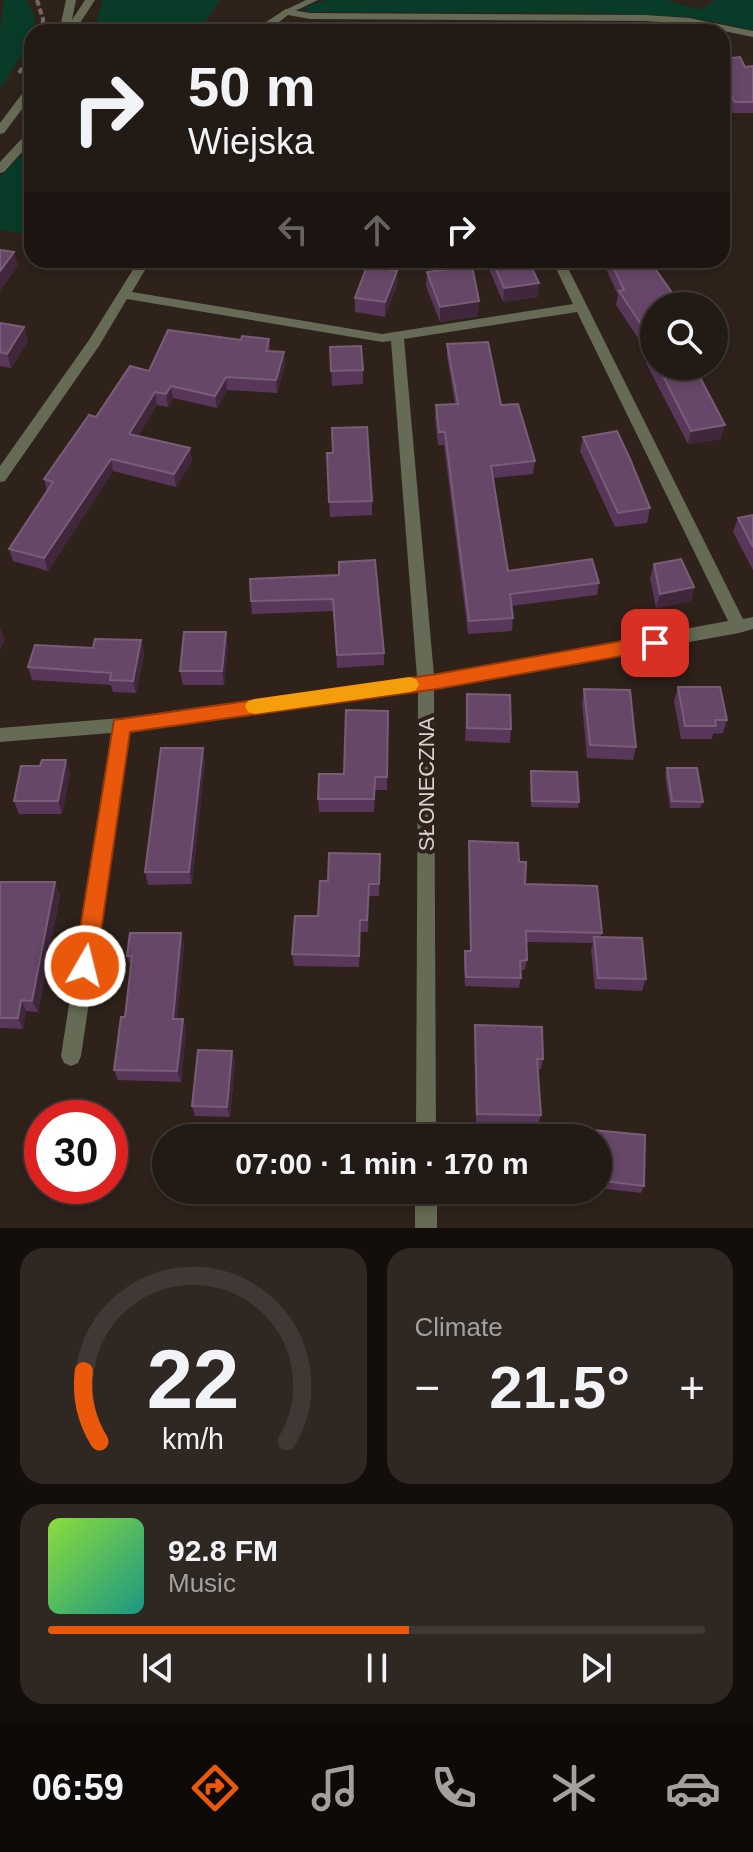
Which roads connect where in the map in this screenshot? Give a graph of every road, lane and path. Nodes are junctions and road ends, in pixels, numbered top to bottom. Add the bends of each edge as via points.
1 (37, 0) edge
2 (71, 0) edge
3 (90, 0) edge
4 (314, 0) edge
5 (286, 12) junction
6 (444, 15) junction
7 (43, 24) edge
8 (68, 24) edge
9 (73, 24) edge
10 (270, 24) edge
11 (448, 24) edge
12 (704, 24) edge
13 (730, 29) edge
14 (753, 34) edge
15 (24, 99) edge
16 (0, 131) edge
17 (24, 143) edge
18 (0, 169) edge
19 (141, 268) edge
20 (562, 268) edge
21 (126, 295) junction
22 (580, 307) junction
23 (397, 335) junction
24 (0, 477) edge
25 (746, 625) edge
26 (426, 682) junction
27 (121, 725) junction
28 (0, 735) edge
29 (71, 1056) dead end
30 (426, 1124) edge
31 (426, 1204) edge
32 (426, 1228) edge

1 - 7 path
2 - 8 street
3 - 9 street
4 - 5 lane
5 - 6 street
5 - 10 street
6 - 11 street
6 - 12 street
13 - 14 street
15 - 16 street
17 - 18 street
19 - 21 street
20 - 22 street
21 - 23 street via 382,338
21 - 24 street
22 - 23 street
22 - 25 street
23 - 26 street, SŁONECZNA
25 - 26 street
26 - 27 street
26 - 30 street, SŁONECZNA
27 - 28 street
27 - 29 street
31 - 32 street

